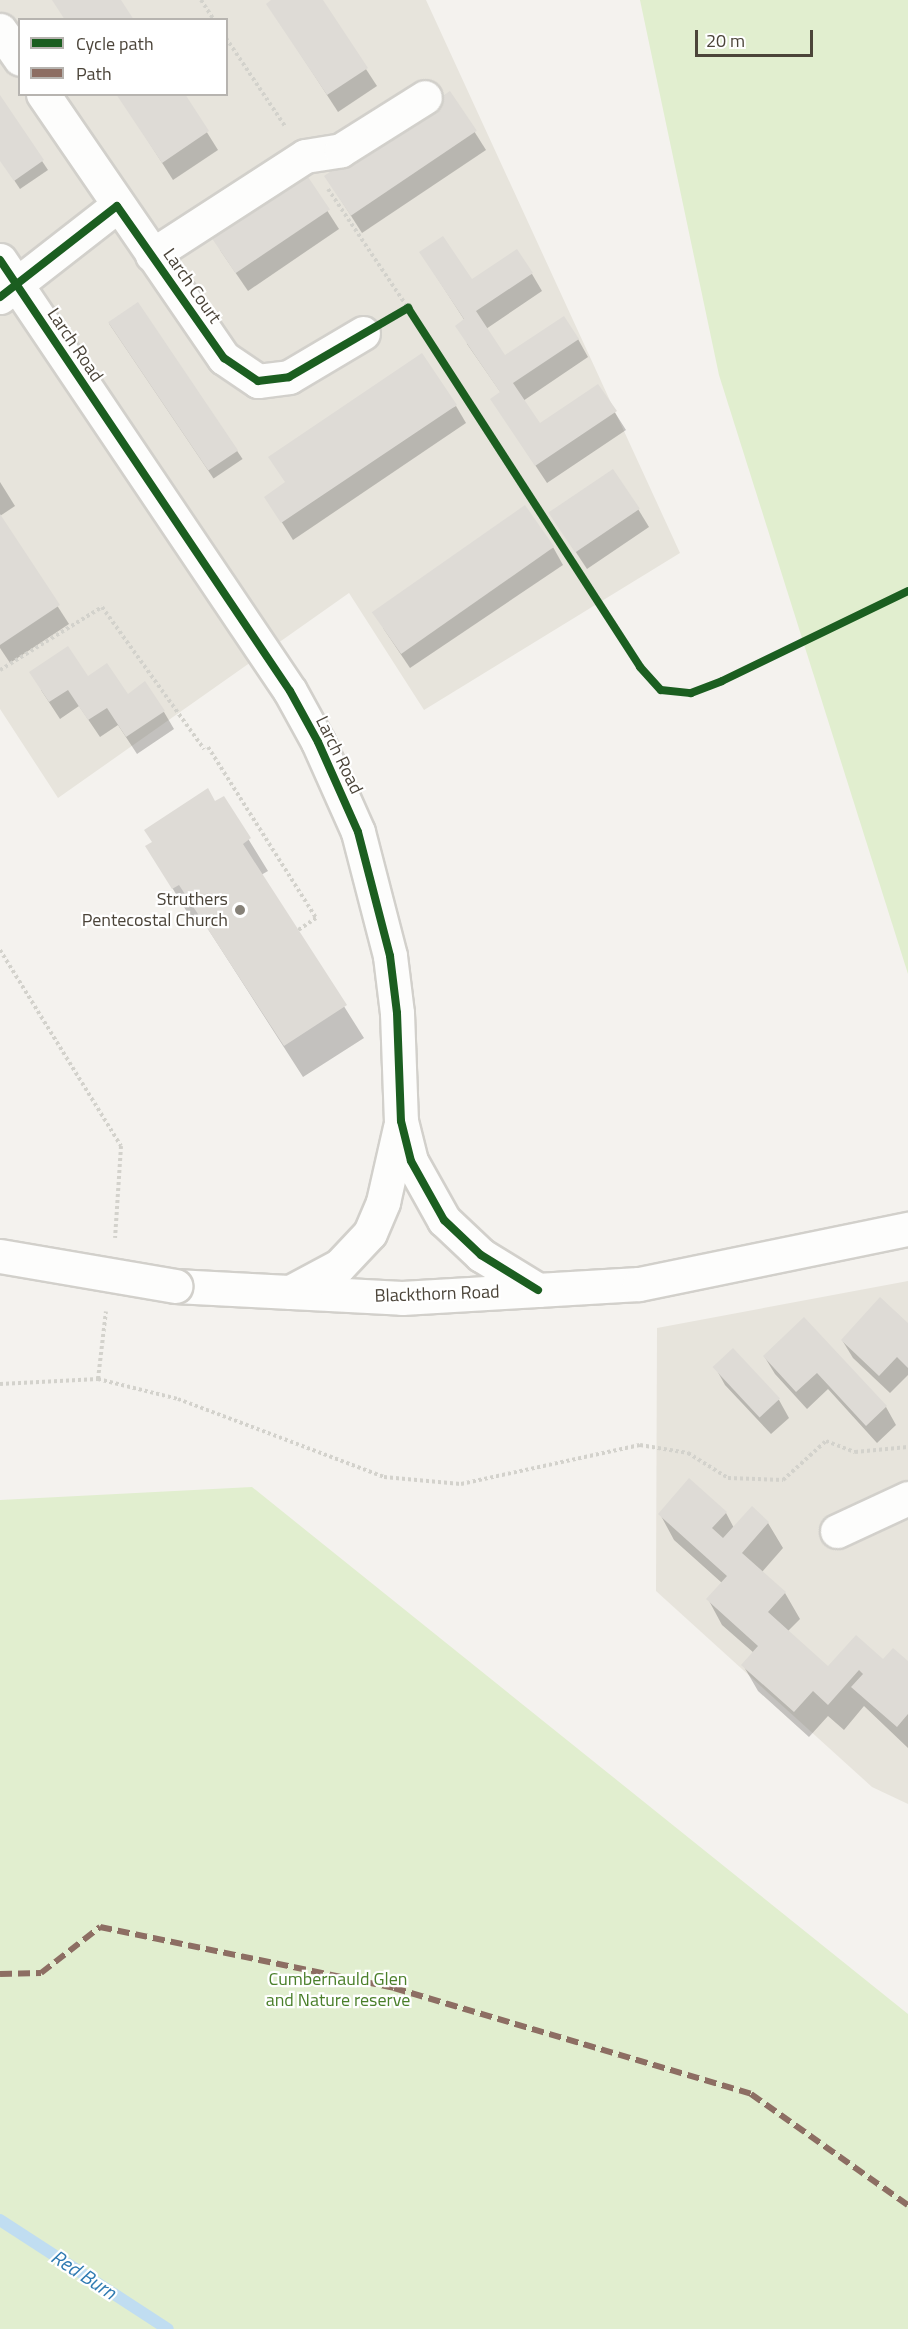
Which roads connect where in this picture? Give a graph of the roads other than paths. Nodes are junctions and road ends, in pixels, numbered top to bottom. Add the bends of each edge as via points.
1 (0, 30) edge
2 (18, 56) edge
3 (44, 96) edge
4 (425, 98) dead end
5 (117, 206) junction
6 (152, 255) junction
7 (6, 281) edge
8 (363, 333) road end
9 (401, 1121) junction
10 (908, 1229) edge
11 (0, 1256) edge
12 (538, 1290) junction
13 (290, 1292) junction
14 (908, 1498) edge
15 (837, 1531) dead end

1 - 2 street
3 - 5 street, Larch Court
4 - 6 street via 340,150 305,156
5 - 6 street, Larch Court
5 - 7 street
6 - 8 street, Larch Court via 224,358 258,381 289,377
7 - 9 street, Larch Road via 290,691 336,778 358,832 390,956 397,1013
9 - 12 street, Larch Road via 411,1161 444,1220 481,1255
9 - 13 street, Larch Road via 383,1203 370,1233 339,1266
10 - 12 street, Blackthorn Road via 639,1284
11 - 13 street, Blackthorn Road, bridge via 175,1286
12 - 13 street, Blackthorn Road via 402,1298
14 - 15 street

